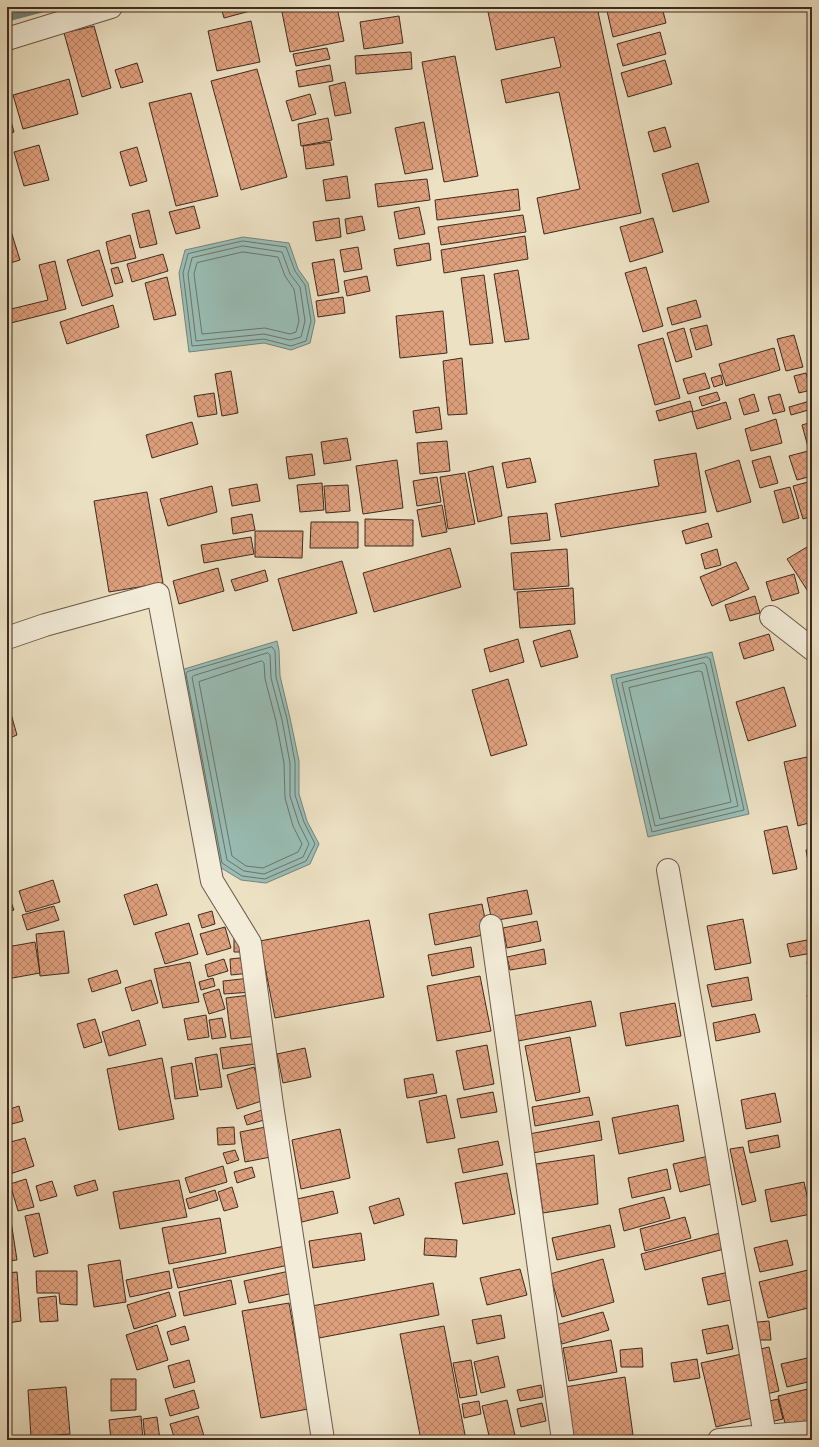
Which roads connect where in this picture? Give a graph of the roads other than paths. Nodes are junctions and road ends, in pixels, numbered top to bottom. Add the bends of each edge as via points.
1 (111, 7) edge
2 (7, 39) edge
3 (771, 617) dead end
4 (7, 638) edge
5 (812, 649) edge
6 (668, 870) dead end
7 (491, 926) dead end
8 (812, 1432) edge
9 (765, 1436) junction
10 (323, 1440) edge
11 (563, 1440) edge
12 (719, 1440) edge

1 - 2 street
3 - 5 street
4 - 10 street via 158,594 212,881 250,942
6 - 9 street
7 - 11 street
8 - 9 street
9 - 12 street

